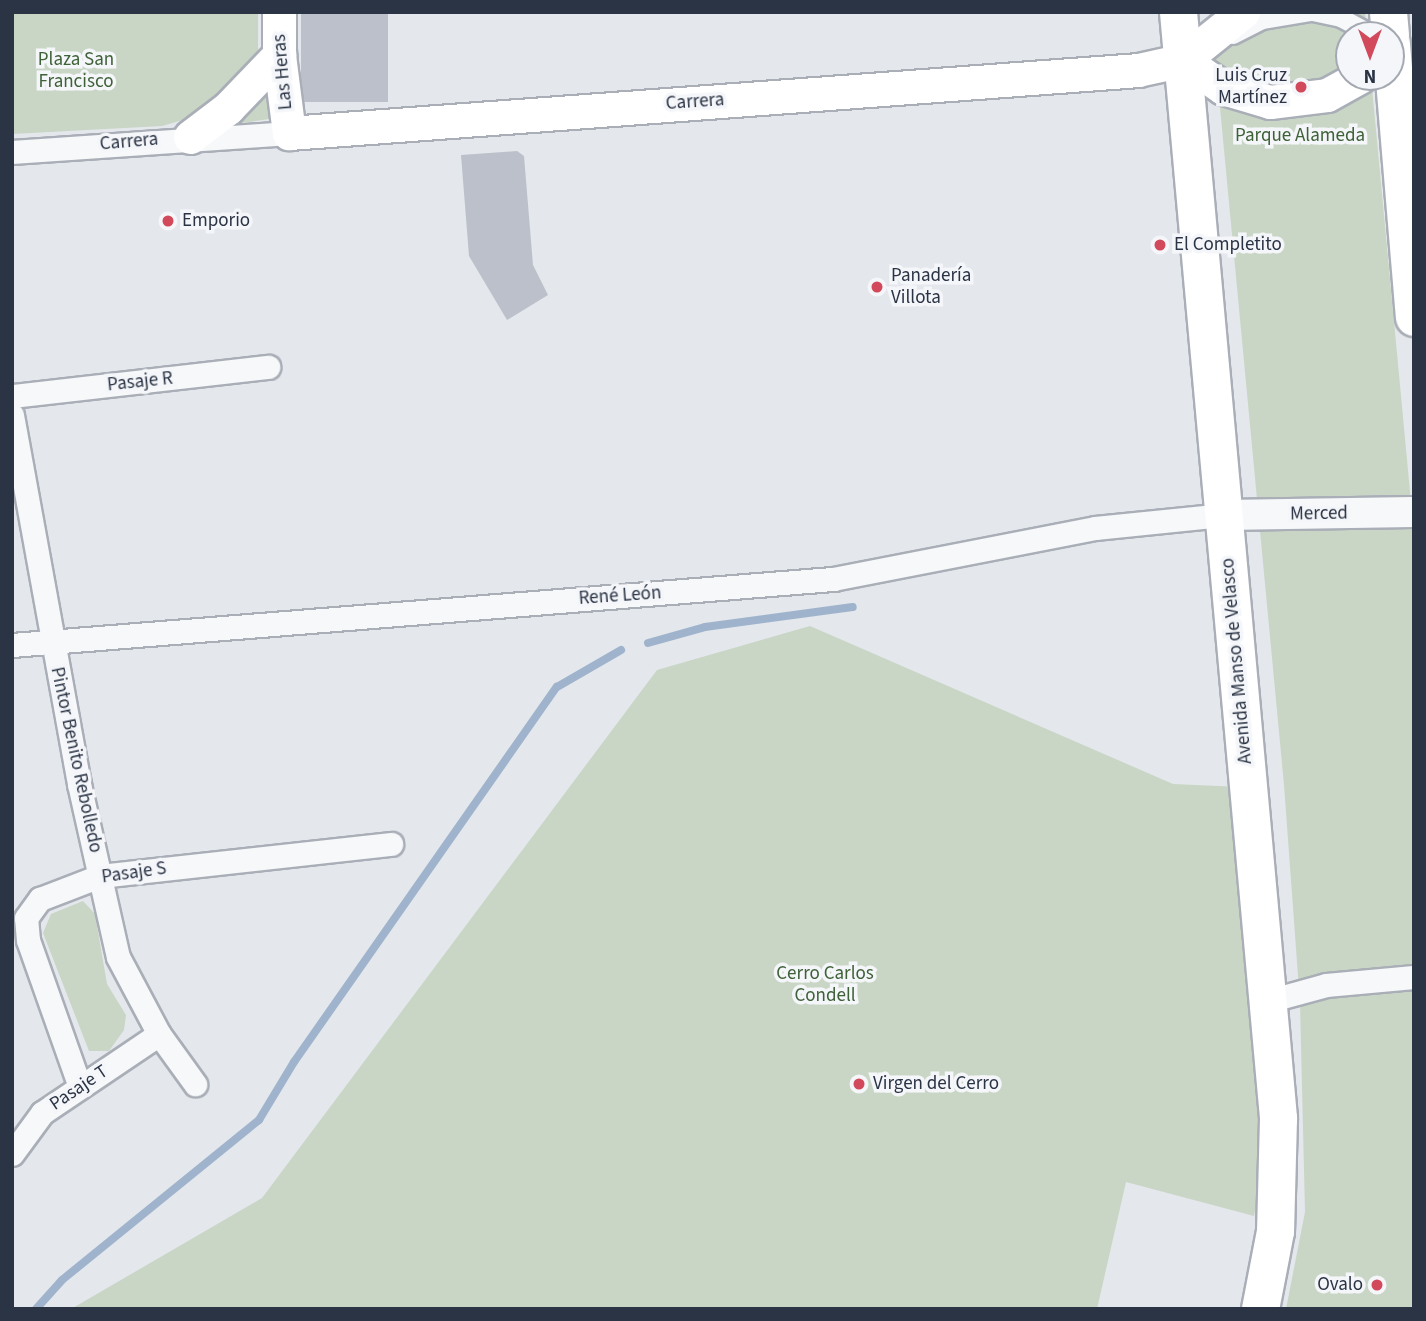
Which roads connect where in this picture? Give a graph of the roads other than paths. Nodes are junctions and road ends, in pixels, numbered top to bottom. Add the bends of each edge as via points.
1 (279, 12) edge
2 (1178, 12) edge
3 (1243, 12) edge
4 (1312, 12) edge
5 (1346, 21) edge
6 (279, 55) junction
7 (1182, 60) junction
8 (1335, 79) edge
9 (1335, 91) edge
10 (1395, 91) edge
11 (289, 133) junction
12 (190, 137) junction
13 (12, 152) edge
14 (1414, 317) edge
15 (268, 367) dead end
16 (12, 396) edge
17 (12, 415) edge
18 (1414, 512) edge
19 (1224, 515) junction
20 (51, 640) junction
21 (12, 645) edge
22 (390, 844) dead end
23 (100, 876) junction
24 (1414, 977) edge
25 (1268, 1001) junction
26 (159, 1034) junction
27 (195, 1084) dead end
28 (80, 1087) junction
29 (12, 1154) edge
30 (1260, 1309) edge

1 - 6 main road, Las Heras
2 - 7 main road, Avenida Manso de Velasco
3 - 7 main road
4 - 5 street
4 - 8 street via 1262,20 1231,36 1214,51 1215,66 1235,78 1296,90
6 - 11 main road, Las Heras
6 - 12 main road via 228,108
7 - 9 main road via 1223,88 1270,102
7 - 11 main road, Carrera via 1138,70
7 - 19 main road, Avenida Manso de Velasco
10 - 14 main road
11 - 12 street, Carrera
12 - 13 street, Carrera
15 - 16 street, Pasaje R
17 - 20 street, Pintor Benito Rebolledo
18 - 19 street, Merced
19 - 20 street, René León via 1095,528 833,579
19 - 25 main road, Avenida Manso de Velasco
20 - 21 street, René León
20 - 23 street, Pintor Benito Rebolledo
22 - 23 street, Pasaje S
23 - 26 street, Pintor Benito Rebolledo via 118,957
23 - 28 street, Pasaje S via 40,899 26,918 28,940
24 - 25 street via 1326,985
25 - 30 main road, Avenida Manso de Velasco via 1279,1184
26 - 27 street, Pintor Benito Rebolledo
26 - 28 street, Pasaje T
28 - 29 street, Pasaje T via 42,1113

